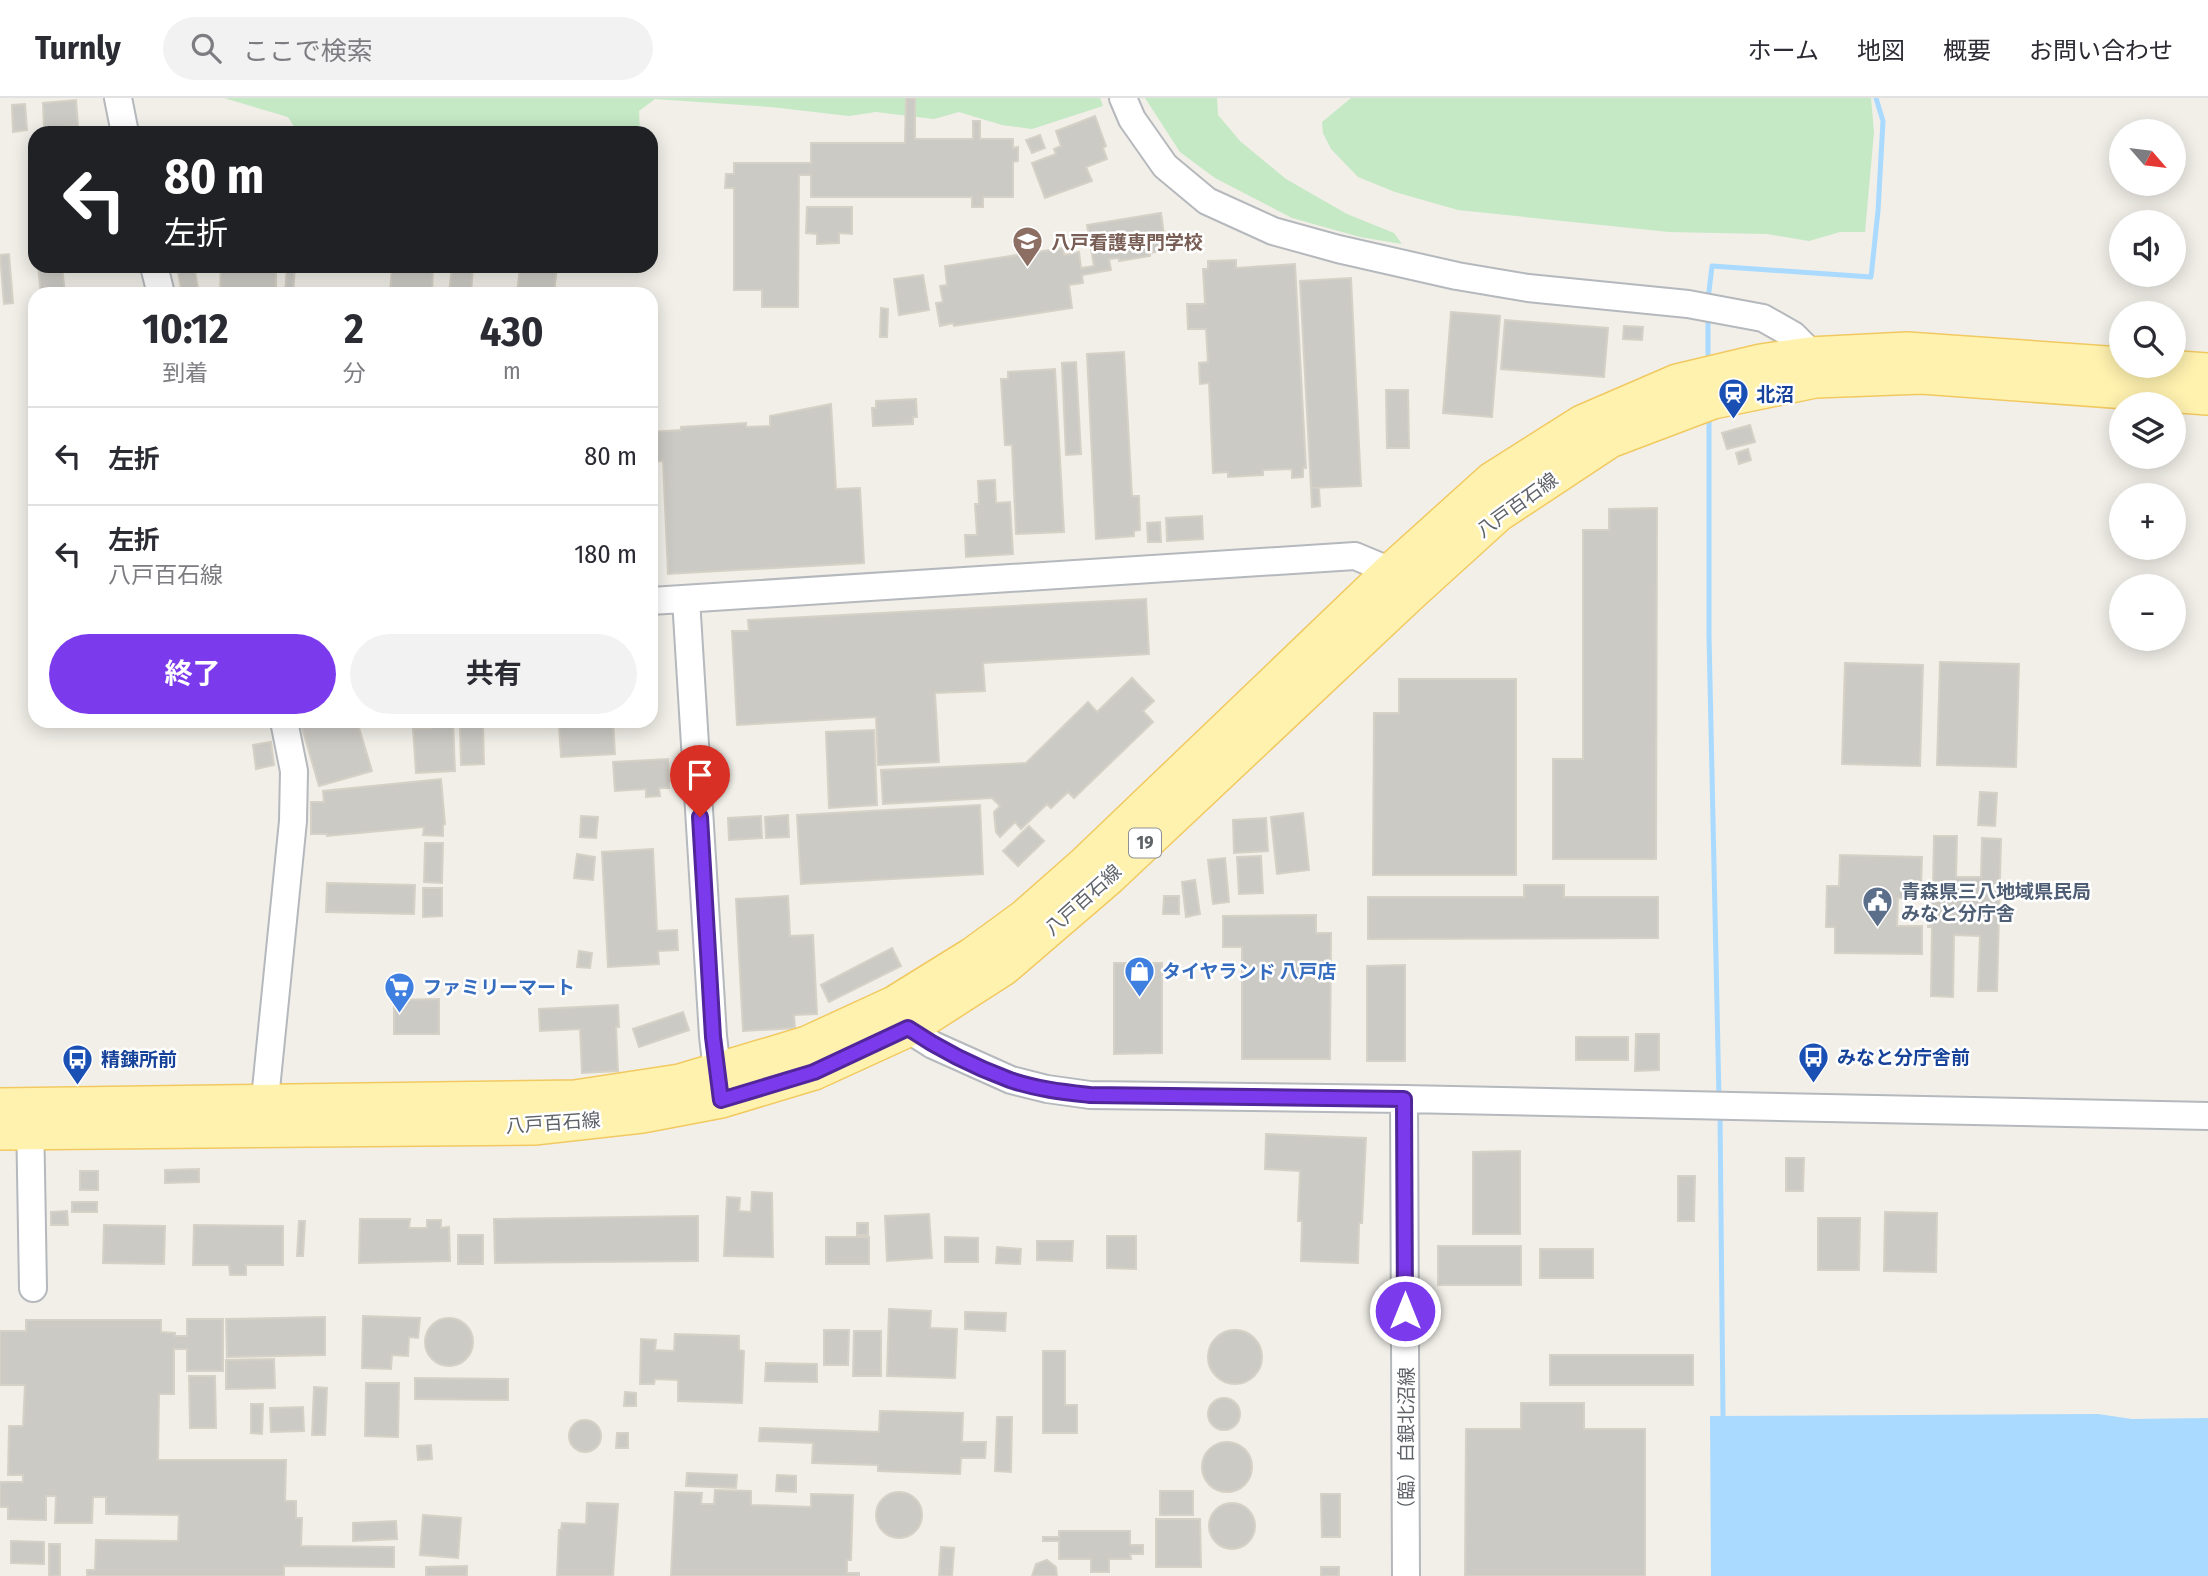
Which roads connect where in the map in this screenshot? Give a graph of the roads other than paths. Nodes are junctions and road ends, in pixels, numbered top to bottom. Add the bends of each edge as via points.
1 (118, 98) edge
2 (1123, 98) edge
3 (124, 126) edge
4 (2109, 364) edge
5 (1812, 368) junction
6 (2186, 369) edge
7 (2208, 370) edge
8 (2208, 397) edge
9 (1401, 582) junction
10 (686, 599) junction
11 (658, 601) edge
12 (286, 728) edge
13 (901, 1016) junction
14 (719, 1086) junction
15 (1404, 1099) junction
16 (263, 1116) junction
17 (2208, 1116) edge
18 (15, 1118) edge
19 (33, 1289) dead end
20 (1406, 1576) edge

1 - 3 street
2 - 5 street via 1165,166 1206,201 1273,231 1468,278 1688,304 1763,318 1804,346
4 - 5 main road, 八戸百石線 / 19 via 1907,350
5 - 8 main road, 八戸百石線 / 19
5 - 9 main road, 八戸百石線 / 19 via 1610,440
6 - 7 main road
9 - 10 street via 1355,556
9 - 13 main road, 八戸百石線 / 19 via 1052,928 1003,968
10 - 11 street
10 - 14 street
12 - 16 street via 294,771 293,821
13 - 14 main road, 八戸百石線 / 19 via 814,1072
13 - 15 street via 933,1045 1011,1080 1047,1090 1102,1095
14 - 16 main road, 八戸百石線 / 19 via 642,1115 534,1127
15 - 17 street
15 - 20 street, （臨）白銀北沼線
16 - 18 main road, 八戸百石線 / 19
18 - 19 street

